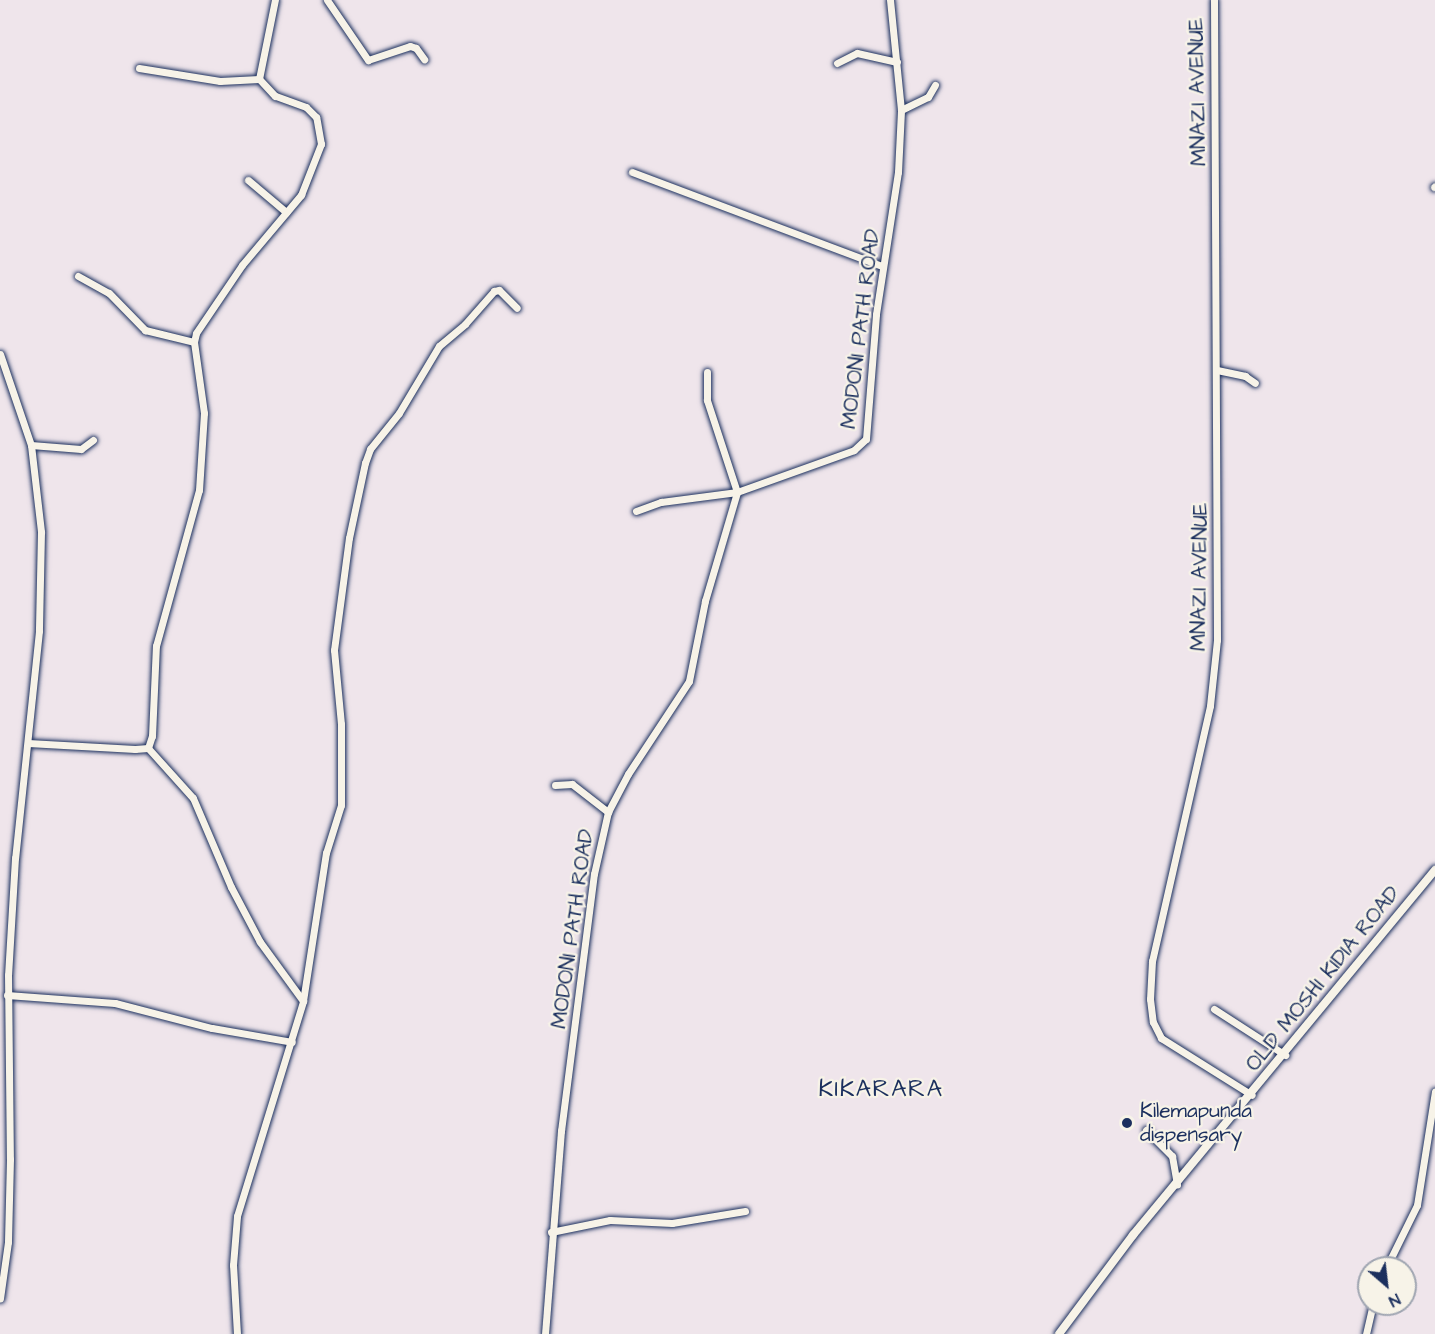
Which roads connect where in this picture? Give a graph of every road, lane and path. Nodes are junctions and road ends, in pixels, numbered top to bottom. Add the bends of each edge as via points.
1 (274, 0) edge
2 (327, 0) edge
3 (890, 0) edge
4 (1214, 0) edge
5 (424, 59) dead end
6 (897, 62) junction
7 (837, 63) dead end
8 (139, 68) dead end
9 (260, 79) junction
10 (935, 85) dead end
11 (901, 110) junction
12 (632, 172) dead end
13 (248, 180) dead end
14 (286, 212) junction
15 (882, 266) junction
16 (78, 276) dead end
17 (516, 308) dead end
18 (194, 342) junction
19 (0, 354) edge
20 (1216, 370) junction
21 (707, 372) dead end
22 (1254, 383) dead end
23 (93, 440) dead end
24 (31, 445) junction
25 (737, 492) junction
26 (636, 511) dead end
27 (28, 743) junction
28 (148, 748) junction
29 (555, 785) dead end
30 (608, 812) junction
31 (1435, 870) edge
32 (8, 995) junction
33 (303, 1001) junction
34 (1214, 1009) dead end
35 (291, 1042) junction
36 (1285, 1055) junction
37 (1435, 1091) edge
38 (1252, 1095) junction
39 (1146, 1130) dead end
40 (1177, 1185) junction
41 (745, 1211) dead end
42 (551, 1232) junction
43 (1392, 1256) edge
44 (0, 1298) edge
45 (1370, 1316) edge
46 (237, 1334) edge
47 (545, 1334) edge
48 (1059, 1334) edge
49 (1366, 1334) edge

1 - 9 street
2 - 5 street via 369,60 410,46
3 - 6 street, MODONI PATH ROAD
4 - 20 street, MNAZI AVENUE
6 - 7 street via 856,53
6 - 11 street, MODONI PATH ROAD
8 - 9 street via 220,81
9 - 14 street via 275,96 306,107 321,130 317,161 301,195
10 - 11 street via 928,97
11 - 15 street, MODONI PATH ROAD via 898,172
12 - 15 street
13 - 14 street
14 - 18 street via 242,265 205,318
15 - 25 street, MODONI PATH ROAD via 863,445
16 - 18 street via 110,293 145,330
17 - 33 street via 499,290 494,291 439,346 399,413 370,449 365,464 349,538 334,650 341,724 341,805 326,853
18 - 28 street via 204,413 199,490 156,646 154,725
19 - 24 street
20 - 22 street via 1245,376
20 - 38 street, MNAZI AVENUE via 1218,601 1214,673 1210,706 1152,961 1150,999 1153,1022 1161,1038
21 - 25 street via 709,408
23 - 24 street via 81,449
24 - 27 street via 41,532 39,630
25 - 26 street via 661,502
25 - 30 street, MODONI PATH ROAD via 705,601 689,681
27 - 28 street
27 - 32 street via 15,858
28 - 33 street via 193,798 255,933
29 - 30 street via 572,784
30 - 42 street, MODONI PATH ROAD via 594,874
31 - 36 street, OLD MOSHI KIDIA ROAD
32 - 35 street via 115,1003 212,1028
32 - 44 street via 8,1242
33 - 35 street
34 - 36 street
35 - 46 street via 237,1216 232,1265
36 - 38 street, OLD MOSHI KIDIA ROAD
37 - 43 street via 1417,1205
38 - 40 street, OLD MOSHI KIDIA ROAD
39 - 40 street via 1172,1156
40 - 48 street, OLD MOSHI KIDIA ROAD via 1132,1235
41 - 42 street via 688,1221 610,1220
42 - 47 street, MODONI PATH ROAD
45 - 49 street

